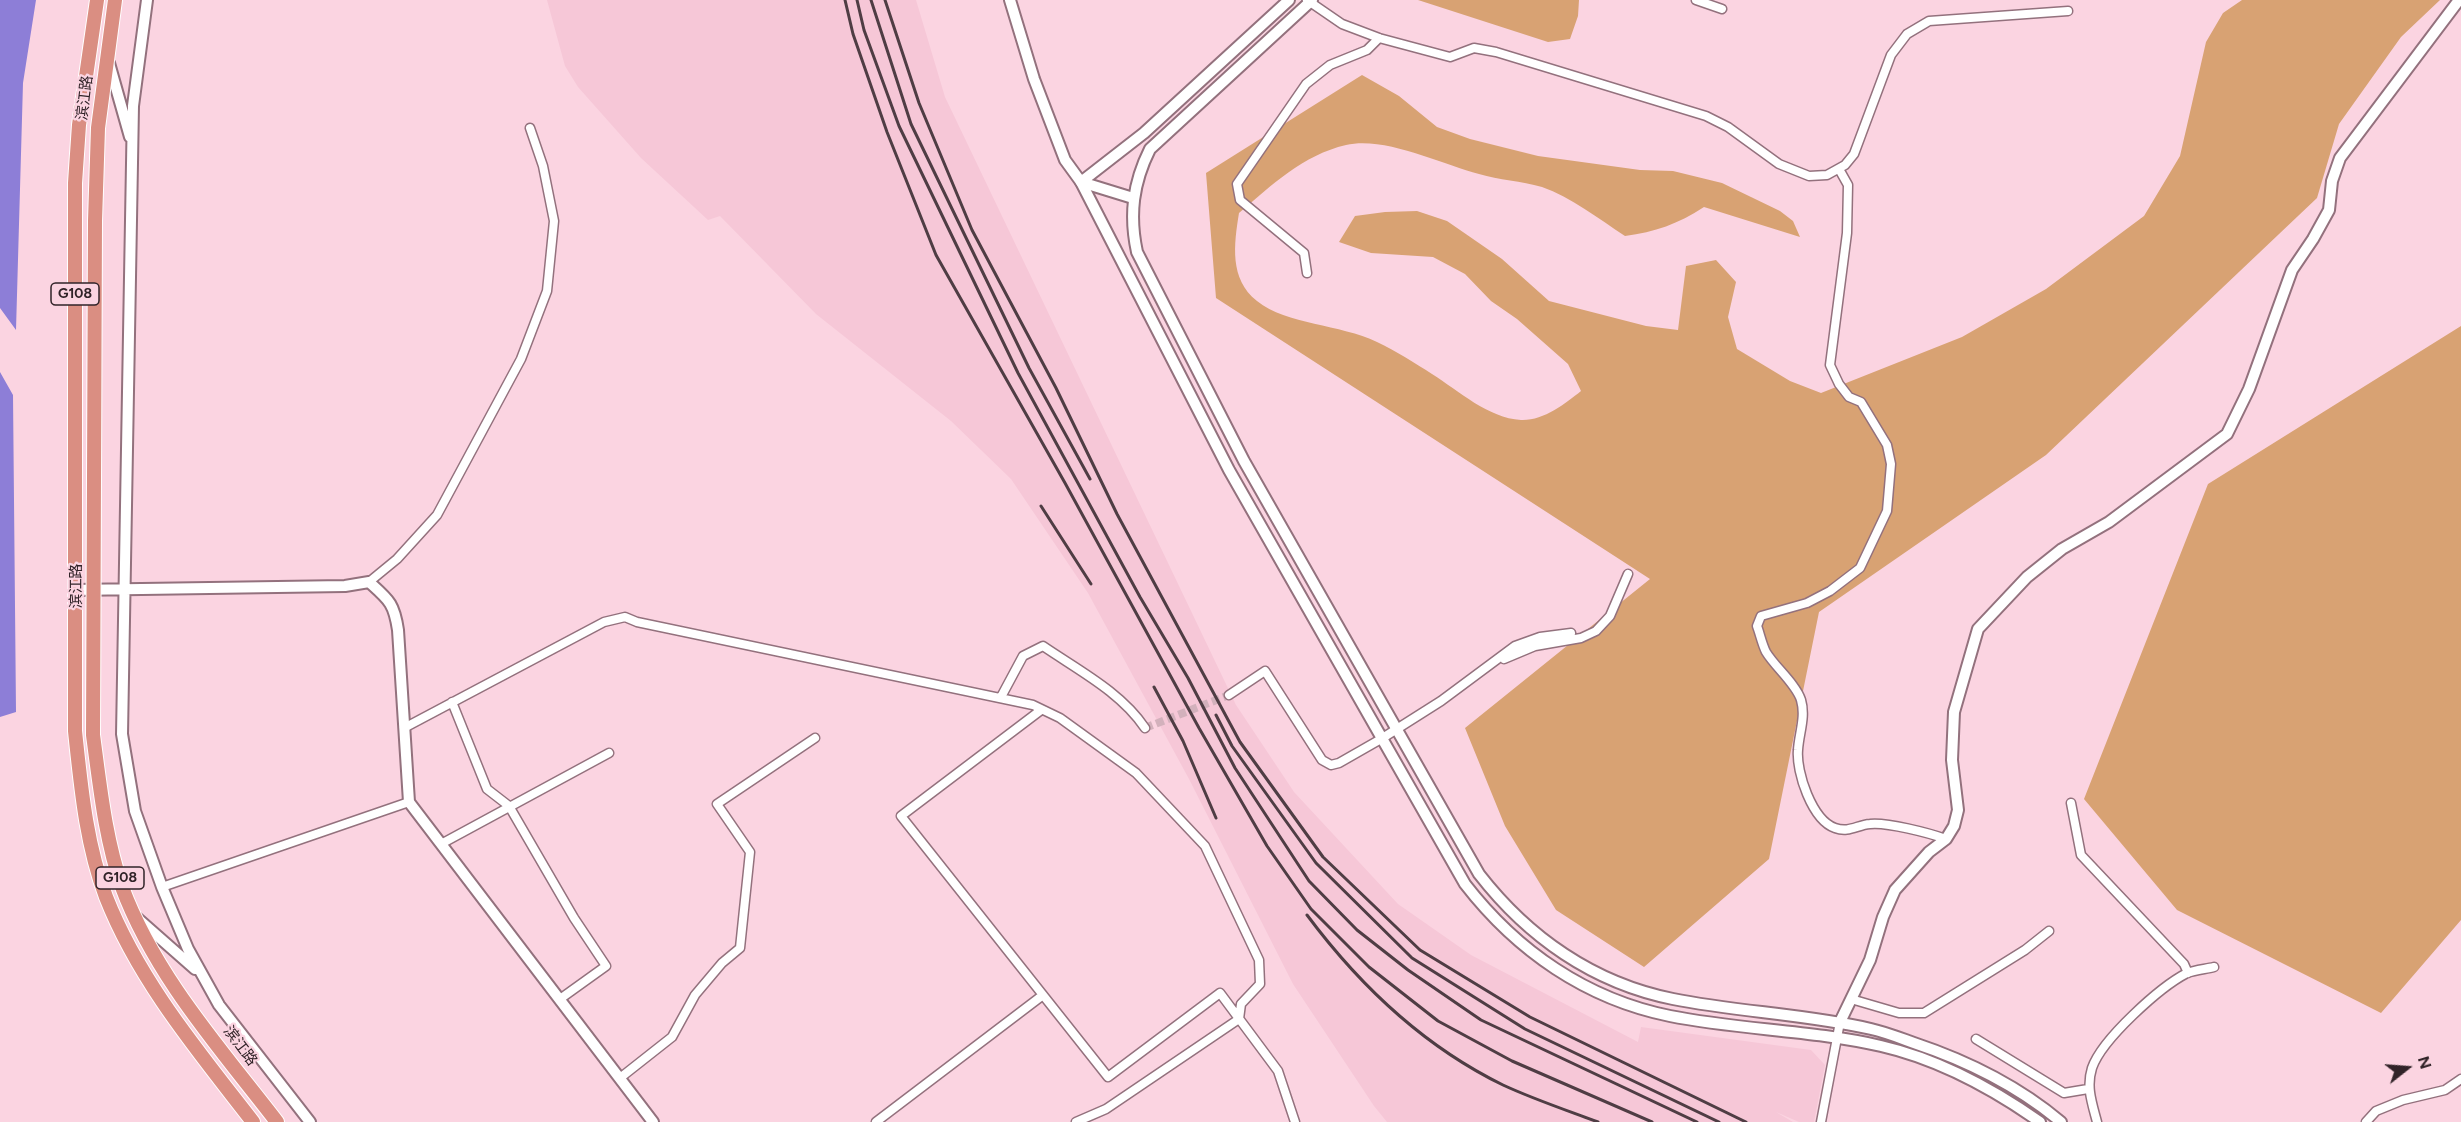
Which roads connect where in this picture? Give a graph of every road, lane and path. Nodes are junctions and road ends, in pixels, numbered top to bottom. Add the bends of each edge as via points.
1 (97, 0) edge
2 (115, 0) edge
3 (147, 0) edge
4 (1010, 0) edge
5 (1289, 0) edge
6 (1696, 0) edge
7 (2459, 0) edge
8 (1309, 1) edge
9 (1722, 9) dead end
10 (2068, 11) dead end
11 (1379, 38) junction
12 (107, 56) junction
13 (530, 128) dead end
14 (133, 149) junction
15 (1839, 169) junction
16 (1081, 182) junction
17 (1133, 198) junction
18 (1307, 273) dead end
19 (1628, 574) dead end
20 (369, 582) junction
21 (125, 589) junction
22 (74, 590) junction
23 (94, 590) junction
24 (1571, 633) dead end
25 (1490, 666) junction
26 (1229, 695) tunnel mouth
27 (1000, 697) junction
28 (452, 702) junction
29 (1041, 710) junction
30 (404, 728) junction
31 (1145, 728) dead end
32 (1396, 730) junction
33 (815, 738) dead end
34 (1381, 739) junction
35 (609, 753) dead end
36 (409, 802) junction
37 (2071, 803) dead end
38 (509, 807) junction
39 (1946, 839) junction
40 (441, 844) junction
41 (162, 887) junction
42 (135, 917) junction
43 (2049, 931) dead end
44 (2214, 967) dead end
45 (200, 973) junction
46 (2188, 973) junction
47 (1043, 995) junction
48 (560, 999) junction
49 (1851, 999) junction
50 (1239, 1019) junction
51 (1840, 1022) junction
52 (1837, 1037) junction
53 (1976, 1039) dead end
54 (620, 1078) junction
55 (2461, 1079) edge
56 (2088, 1089) junction
57 (253, 1122) edge
58 (277, 1122) edge
59 (310, 1122) edge
60 (653, 1122) edge
61 (876, 1122) edge
62 (1076, 1122) edge
63 (1295, 1122) edge
64 (1821, 1122) edge
65 (2040, 1122) edge
66 (2061, 1122) edge
67 (2097, 1122) edge
68 (2366, 1122) edge

1 - 22 highway, 滨江路 / G108 via 75,183
2 - 12 highway, 滨江路 / G108
3 - 14 street via 133,106
4 - 16 street via 1065,160
5 - 16 street via 1144,133
6 - 9 street
7 - 39 street via 2340,158 2332,181 2329,210 2292,270 2249,389 2227,434 2109,522 2053,556 2027,577 1978,629 1954,712 1952,760 1958,810
8 - 11 street via 1342,24
8 - 17 street via 1150,149
10 - 15 street via 1946,18 1913,28 1891,55 1854,154
11 - 15 street via 1450,57 1474,48 1496,52 1706,116 1779,164 1809,176 1827,175
11 - 18 street via 1367,50 1330,65 1306,84 1237,184 1240,200 1304,253
12 - 14 street
12 - 23 highway, 滨江路 / G108 via 98,128 95,221
13 - 20 street via 543,166 554,221 547,291 521,359 437,515 397,560
14 - 21 street
15 - 39 street via 1848,184 1847,232 1830,365 1849,397 1861,402 1887,445 1891,464 1887,511 1860,568 1807,603 1761,615 1757,626 1765,650 1801,700 1803,727 1798,766 1818,817 1841,830 1870,824 1925,831
16 - 17 street
16 - 34 street via 1229,470
17 - 32 street via 1137,252 1244,461
19 - 25 street via 1610,616 1596,631 1581,638 1535,646
20 - 21 street via 345,586
20 - 30 street via 394,609
21 - 23 street
21 - 41 street via 122,734 135,811
22 - 23 street
22 - 57 highway, 滨江路 / G108 via 75,731 84,818 106,896 132,954 177,1022
23 - 42 highway, 滨江路 / G108 via 93,735 103,815 122,886
24 - 25 street via 1523,642
25 - 32 street
26 - 34 street via 1265,671 1322,760 1331,765
27 - 28 street via 637,622 625,616 604,622
27 - 29 street
27 - 31 street via 1023,656 1043,646 1120,699
28 - 30 street
28 - 38 street via 488,789
29 - 47 street via 902,816
29 - 50 street via 1060,718 1136,773 1205,846 1261,970 1260,984 1240,1004
30 - 36 street
32 - 34 street
32 - 51 street via 1479,874 1516,916 1559,952 1598,974 1656,995
33 - 54 street via 717,804 750,852 740,948 695,995 672,1037
34 - 52 street via 1465,884 1512,937 1550,966 1591,990 1652,1012
35 - 38 street
36 - 40 street
36 - 41 street
37 - 46 street via 2081,855 2184,964
38 - 40 street
38 - 48 street via 606,966
39 - 49 street via 1895,890 1870,960
40 - 48 street
41 - 45 street
42 - 45 street
42 - 58 highway, 滨江路 / G108 via 144,939 182,999
43 - 49 street via 1924,1013 1899,1014
44 - 46 street
45 - 59 street via 219,1005
46 - 56 street via 2147,1001 2115,1034 2093,1066
47 - 50 street via 1108,1077 1220,993
47 - 61 street
48 - 54 street
49 - 51 street
50 - 62 street via 1106,1109
50 - 63 street via 1278,1071
51 - 52 street
51 - 66 street via 1873,1029 1965,1061 2003,1080
52 - 64 street
52 - 65 street via 1930,1061 1993,1092
53 - 56 street via 2064,1093
54 - 60 street
55 - 68 street via 2445,1090 2376,1111
56 - 67 street

